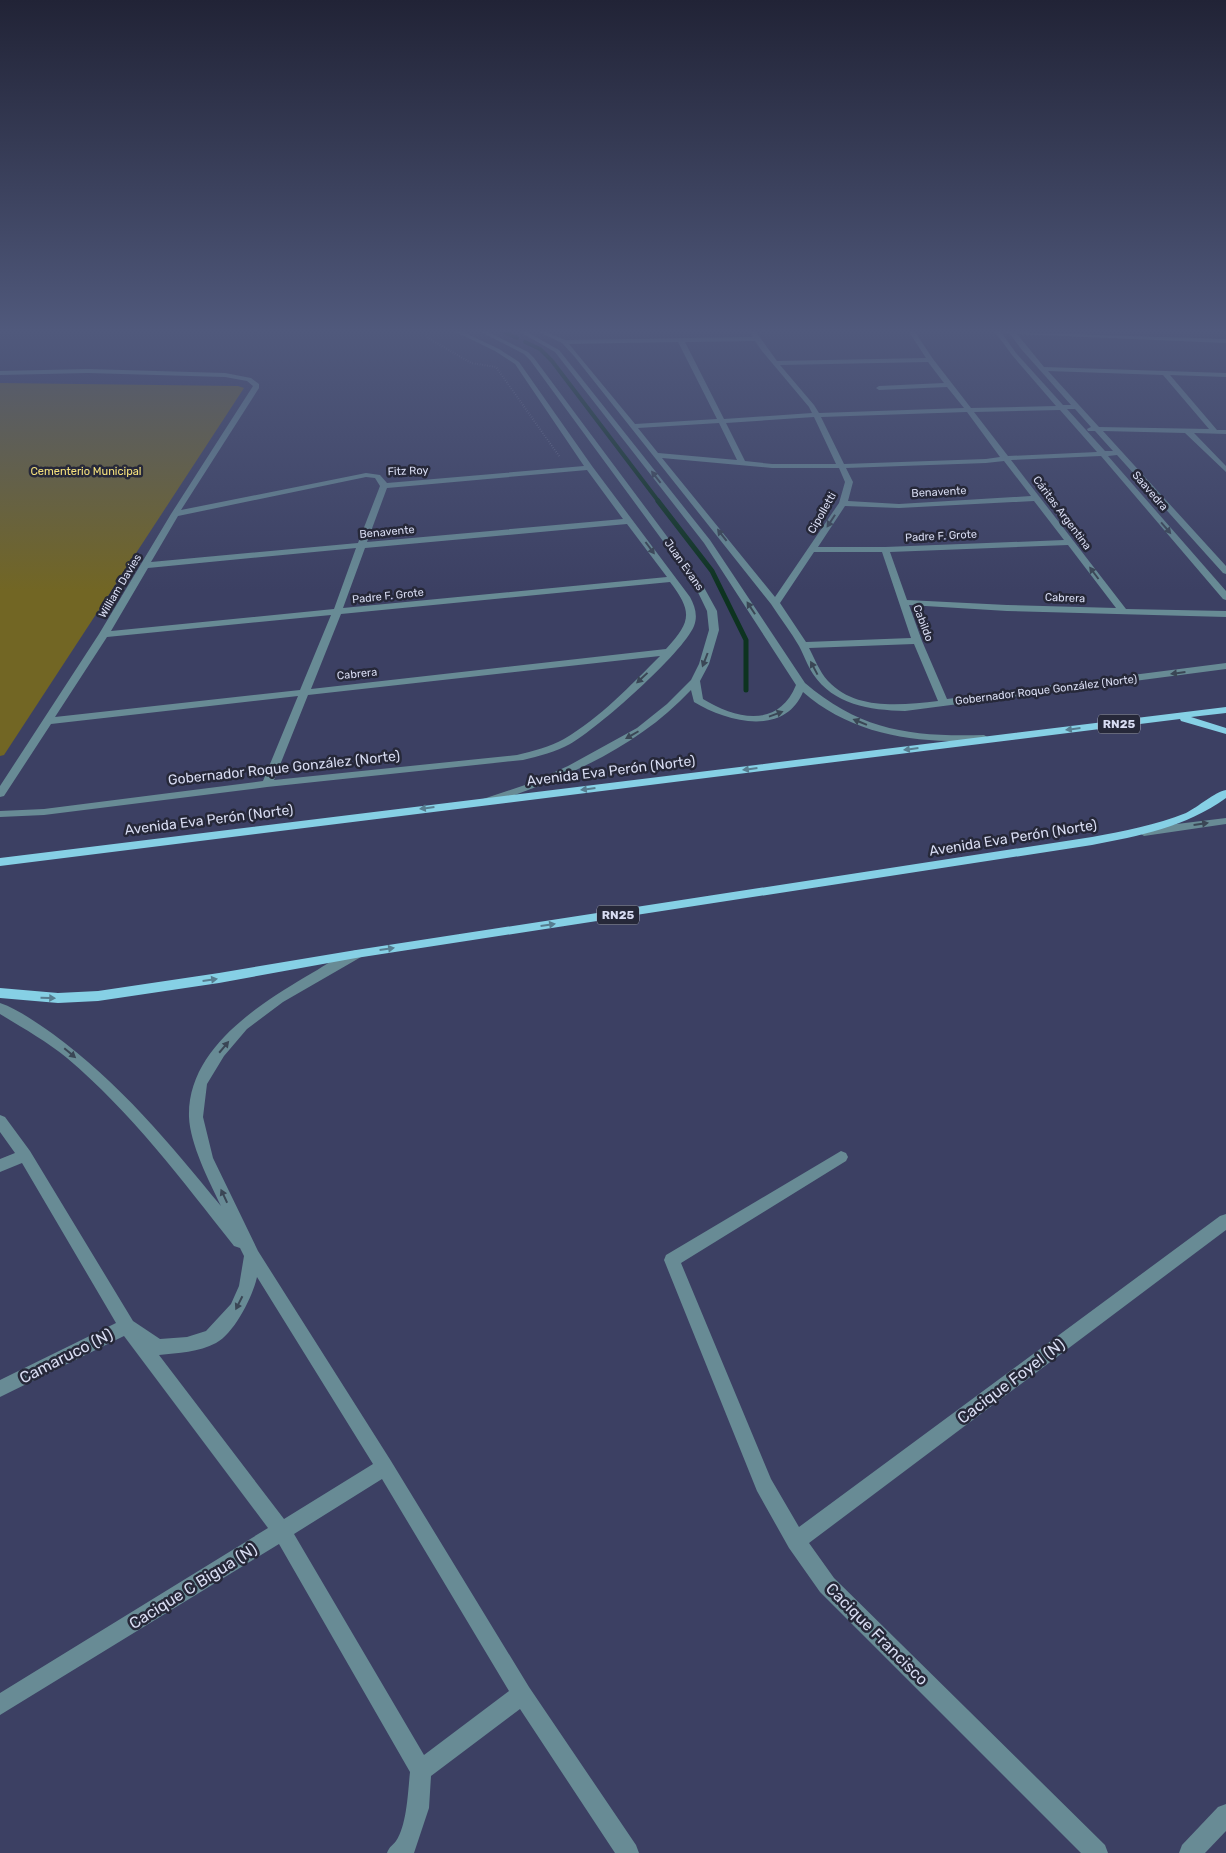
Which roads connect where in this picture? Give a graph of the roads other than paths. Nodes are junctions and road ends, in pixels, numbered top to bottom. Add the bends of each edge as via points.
1 (236, 418) edge
2 (555, 418) edge
3 (576, 418) edge
4 (610, 418) edge
5 (629, 418) edge
6 (749, 418) edge
7 (819, 418) edge
8 (976, 418) edge
9 (1071, 418) edge
10 (1087, 418) edge
11 (1204, 418) edge
12 (719, 420) junction
13 (635, 426) junction
14 (1080, 429) junction
15 (1096, 429) junction
16 (1187, 431) junction
17 (1215, 432) junction
18 (1226, 432) edge
19 (1102, 453) junction
20 (1118, 453) junction
21 (658, 455) junction
22 (1006, 458) junction
23 (743, 464) junction
24 (843, 466) junction
25 (589, 468) junction
26 (1226, 470) edge
27 (384, 486) junction
28 (1037, 498) junction
29 (843, 503) junction
30 (175, 514) junction
31 (630, 521) junction
32 (1070, 542) junction
33 (362, 546) junction
34 (814, 549) junction
35 (885, 550) junction
36 (147, 564) junction
37 (1226, 570) edge
38 (674, 579) junction
39 (1226, 597) edge
40 (902, 602) junction
41 (775, 603) junction
42 (337, 612) junction
43 (1124, 612) junction
44 (1226, 614) edge
45 (104, 634) junction
46 (917, 641) junction
47 (803, 645) junction
48 (668, 652) junction
49 (1226, 666) edge
50 (696, 681) junction
51 (801, 684) junction
52 (305, 692) junction
53 (944, 703) junction
54 (1226, 710) edge
55 (1176, 717) junction
56 (48, 721) junction
57 (1226, 730) edge
58 (1012, 737) junction
59 (569, 741) joint
60 (267, 784) junction
61 (0, 794) edge
62 (1226, 794) edge
63 (487, 801) junction
64 (0, 814) edge
65 (1226, 821) edge
66 (1141, 832) junction
67 (4, 862) edge
68 (356, 954) junction
69 (0, 994) edge
70 (0, 1008) edge
71 (0, 1121) edge
72 (25, 1155) junction
73 (842, 1157) dead end
74 (0, 1166) edge
75 (1226, 1221) edge
76 (252, 1256) junction
77 (127, 1326) junction
78 (0, 1389) edge
79 (385, 1467) junction
80 (282, 1532) junction
81 (796, 1541) junction
82 (522, 1694) junction
83 (0, 1705) edge
84 (421, 1770) junction
85 (1226, 1815) edge
86 (398, 1853) edge
87 (628, 1853) edge
88 (1098, 1853) edge
89 (1190, 1853) edge

1 - 30 street, William Davies
2 - 25 street, Juan Evans
3 -> 50 street, Juan Evans via 697,582 712,611 714,630
51 -> 4 street via 707,542
5 - 13 street
6 - 12 street
7 - 24 street, Cipolletti
8 - 22 street, Cáritas Argentina
9 - 14 street, Saavedra
10 - 15 street, Saavedra
11 - 17 street
12 - 13 street
12 - 23 street
13 - 21 street
14 - 15 street
14 - 19 street, Saavedra
15 - 16 street
15 - 20 street, Saavedra
16 - 17 street
16 - 26 street
17 - 18 street
19 - 20 street
19 - 22 street
19 -> 39 street, Saavedra
20 - 37 street, Saavedra
21 - 23 street
41 -> 21 street
22 - 24 street
22 - 28 street, Cáritas Argentina
23 - 24 street
24 - 29 street, Cipolletti via 849,482
25 - 27 street, Fitz Roy
25 - 31 street, Juan Evans
27 - 30 street, Fitz Roy via 382,480 366,475
27 - 33 street
28 - 29 street, Benavente via 899,506
28 - 32 street, Cáritas Argentina
29 -> 34 street, Cipolletti
30 - 36 street, William Davies
31 - 33 street, Benavente
31 -> 38 street, Juan Evans
32 - 35 street, Padre F. Grote
43 -> 32 street, Cáritas Argentina
33 - 36 street, Benavente
33 - 42 street
34 - 35 street, Padre F. Grote
34 - 41 street, Cipolletti
35 - 40 street, Cabildo
36 - 45 street, William Davies
38 - 42 street, Padre F. Grote
38 - 48 street, Juan Evans via 692,607 692,618 687,630
40 - 43 street, Cabrera
40 - 46 street, Cabildo
41 - 47 street
42 - 45 street, Padre F. Grote
42 - 52 street
43 - 44 street, Cabrera
45 - 56 street, William Davies
46 - 47 street
46 - 53 street, Cabildo
53 -> 47 street, Gobernador Roque González (Norte) via 906,708 866,706 842,697 828,688
48 - 52 street, Cabrera
48 -> 59 street, Juan Evans via 605,712
49 -> 53 street, Gobernador Roque González (Norte)
50 -> 51 street via 698,700 710,708 735,716 756,718 773,716 785,710
50 -> 63 street, Juan Evans via 642,730 572,768
58 -> 51 street via 944,740 889,732 833,710 816,700
52 - 56 street, Cabrera
52 - 60 street
54 - 55 main road, Avenida Eva Perón (Norte) / RN25
55 - 57 main road
55 -> 58 main road, Avenida Eva Perón (Norte) / RN25
56 - 61 street, William Davies
58 -> 63 main road, Avenida Eva Perón (Norte) / RN25
59 - 60 street, Gobernador Roque González (Norte) via 544,752 517,758
60 - 64 street, Gobernador Roque González (Norte) via 44,812
62 - 66 main road, Avenida Eva Perón (Norte) / RN25 via 1183,819
63 -> 67 main road, Avenida Eva Perón (Norte) / RN25
66 -> 65 street, Avenida Eva Perón (Norte)
68 -> 66 main road, Avenida Eva Perón (Norte) / RN25
69 -> 68 main road, Avenida Eva Perón (Norte) / RN25 via 58,998 98,996
76 -> 68 street via 206,1158 196,1117 200,1084 219,1052 242,1026 278,999
70 -> 76 street via 56,1041 95,1073 155,1137
71 - 72 street
72 - 74 street
72 - 77 street
73 - 81 street, Cacique Francisco via 672,1260 764,1485
75 - 81 street, Cacique Foyel (N)
76 -> 77 street, Camaruco (N) via 247,1286 236,1309 212,1337 186,1345 158,1347
76 - 79 street
77 - 78 street, Camaruco (N)
77 - 80 street
79 - 80 street, Cacique C Bigua (N)
79 - 82 street
80 - 83 street, Cacique C Bigua (N)
80 - 84 street
81 - 88 street, Cacique Francisco via 827,1586
82 - 84 street
82 - 87 street
84 - 86 street via 418,1808 404,1849
85 - 89 street

